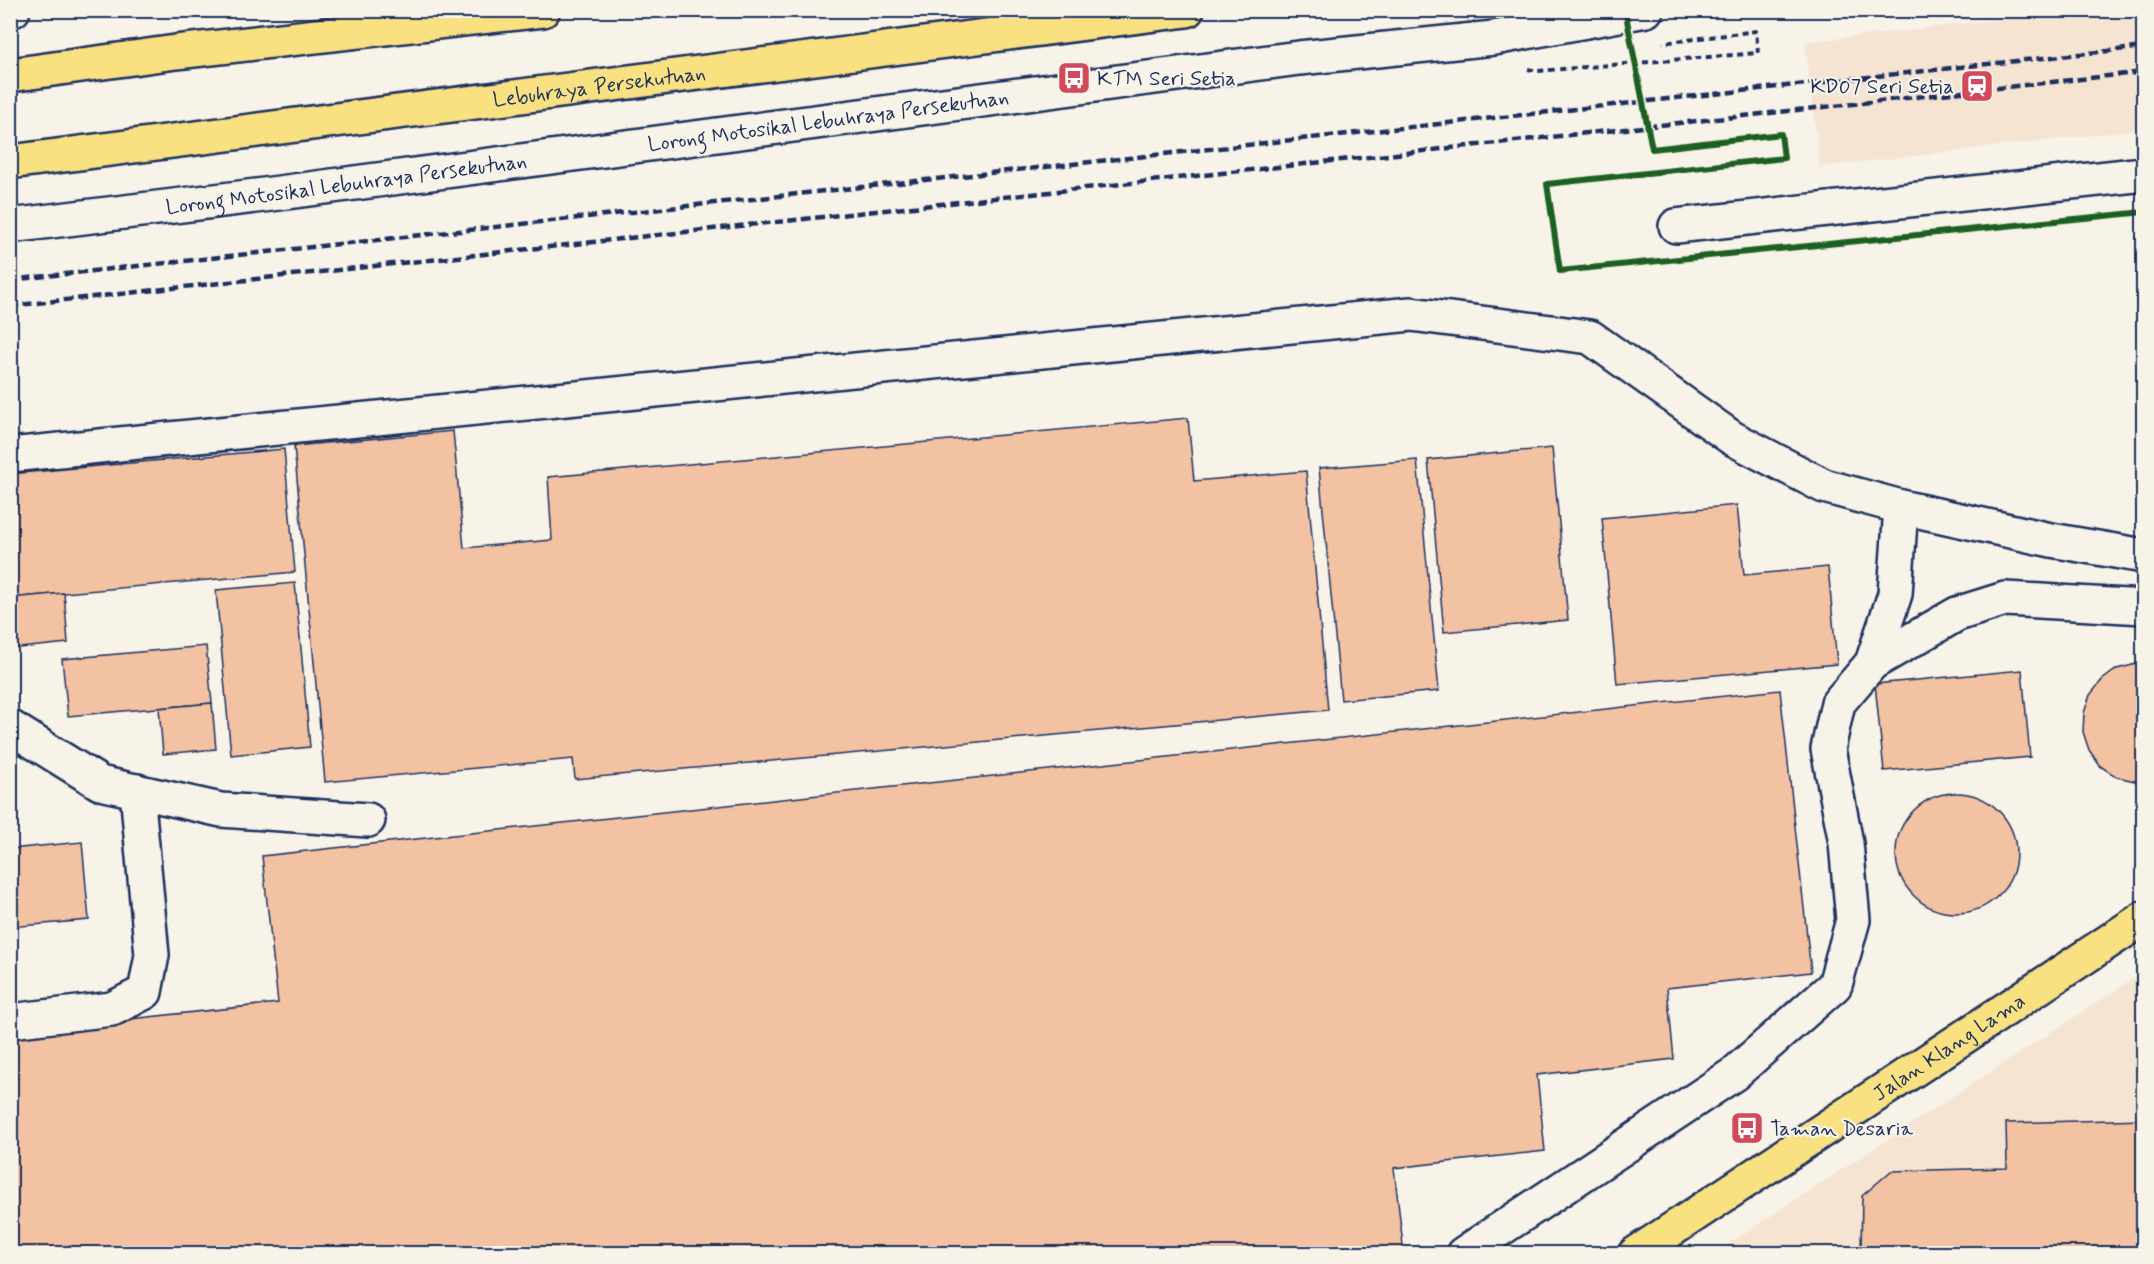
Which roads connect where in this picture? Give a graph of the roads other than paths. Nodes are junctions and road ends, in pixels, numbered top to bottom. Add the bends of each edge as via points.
1 (487, 10) edge
2 (543, 10) edge
3 (1188, 10) edge
4 (1646, 10) edge
5 (433, 23) junction
6 (10, 75) edge
7 (10, 162) edge
8 (2144, 174) edge
9 (1676, 225) dead end
10 (10, 226) edge
11 (10, 455) edge
12 (1901, 507) junction
13 (2144, 556) edge
14 (2144, 607) edge
15 (1872, 663) junction
16 (10, 727) edge
17 (137, 791) junction
18 (368, 820) dead end
19 (2144, 918) edge
20 (10, 1021) edge
21 (1463, 1254) edge
22 (1635, 1254) edge

1 - 5 main road
2 - 5 main road
3 - 7 main road, Lebuhraya Persekutuan
4 - 10 lane, Lorong Motosikal Lebuhraya Persekutuan via 1494,38 1299,58
5 - 6 main road
8 - 9 lane
11 - 12 lane via 1411,314 1590,337 1732,438 1824,486
12 - 13 lane
12 - 15 lane via 1895,594
14 - 15 lane via 2005,599 1957,614
15 - 21 lane via 1838,703 1828,749 1846,843 1852,920 1835,985 1734,1074
16 - 17 lane via 100,783
17 - 18 lane via 220,810
17 - 20 lane via 152,955 145,992 112,1009
19 - 22 main road, Jalan Klang Lama

